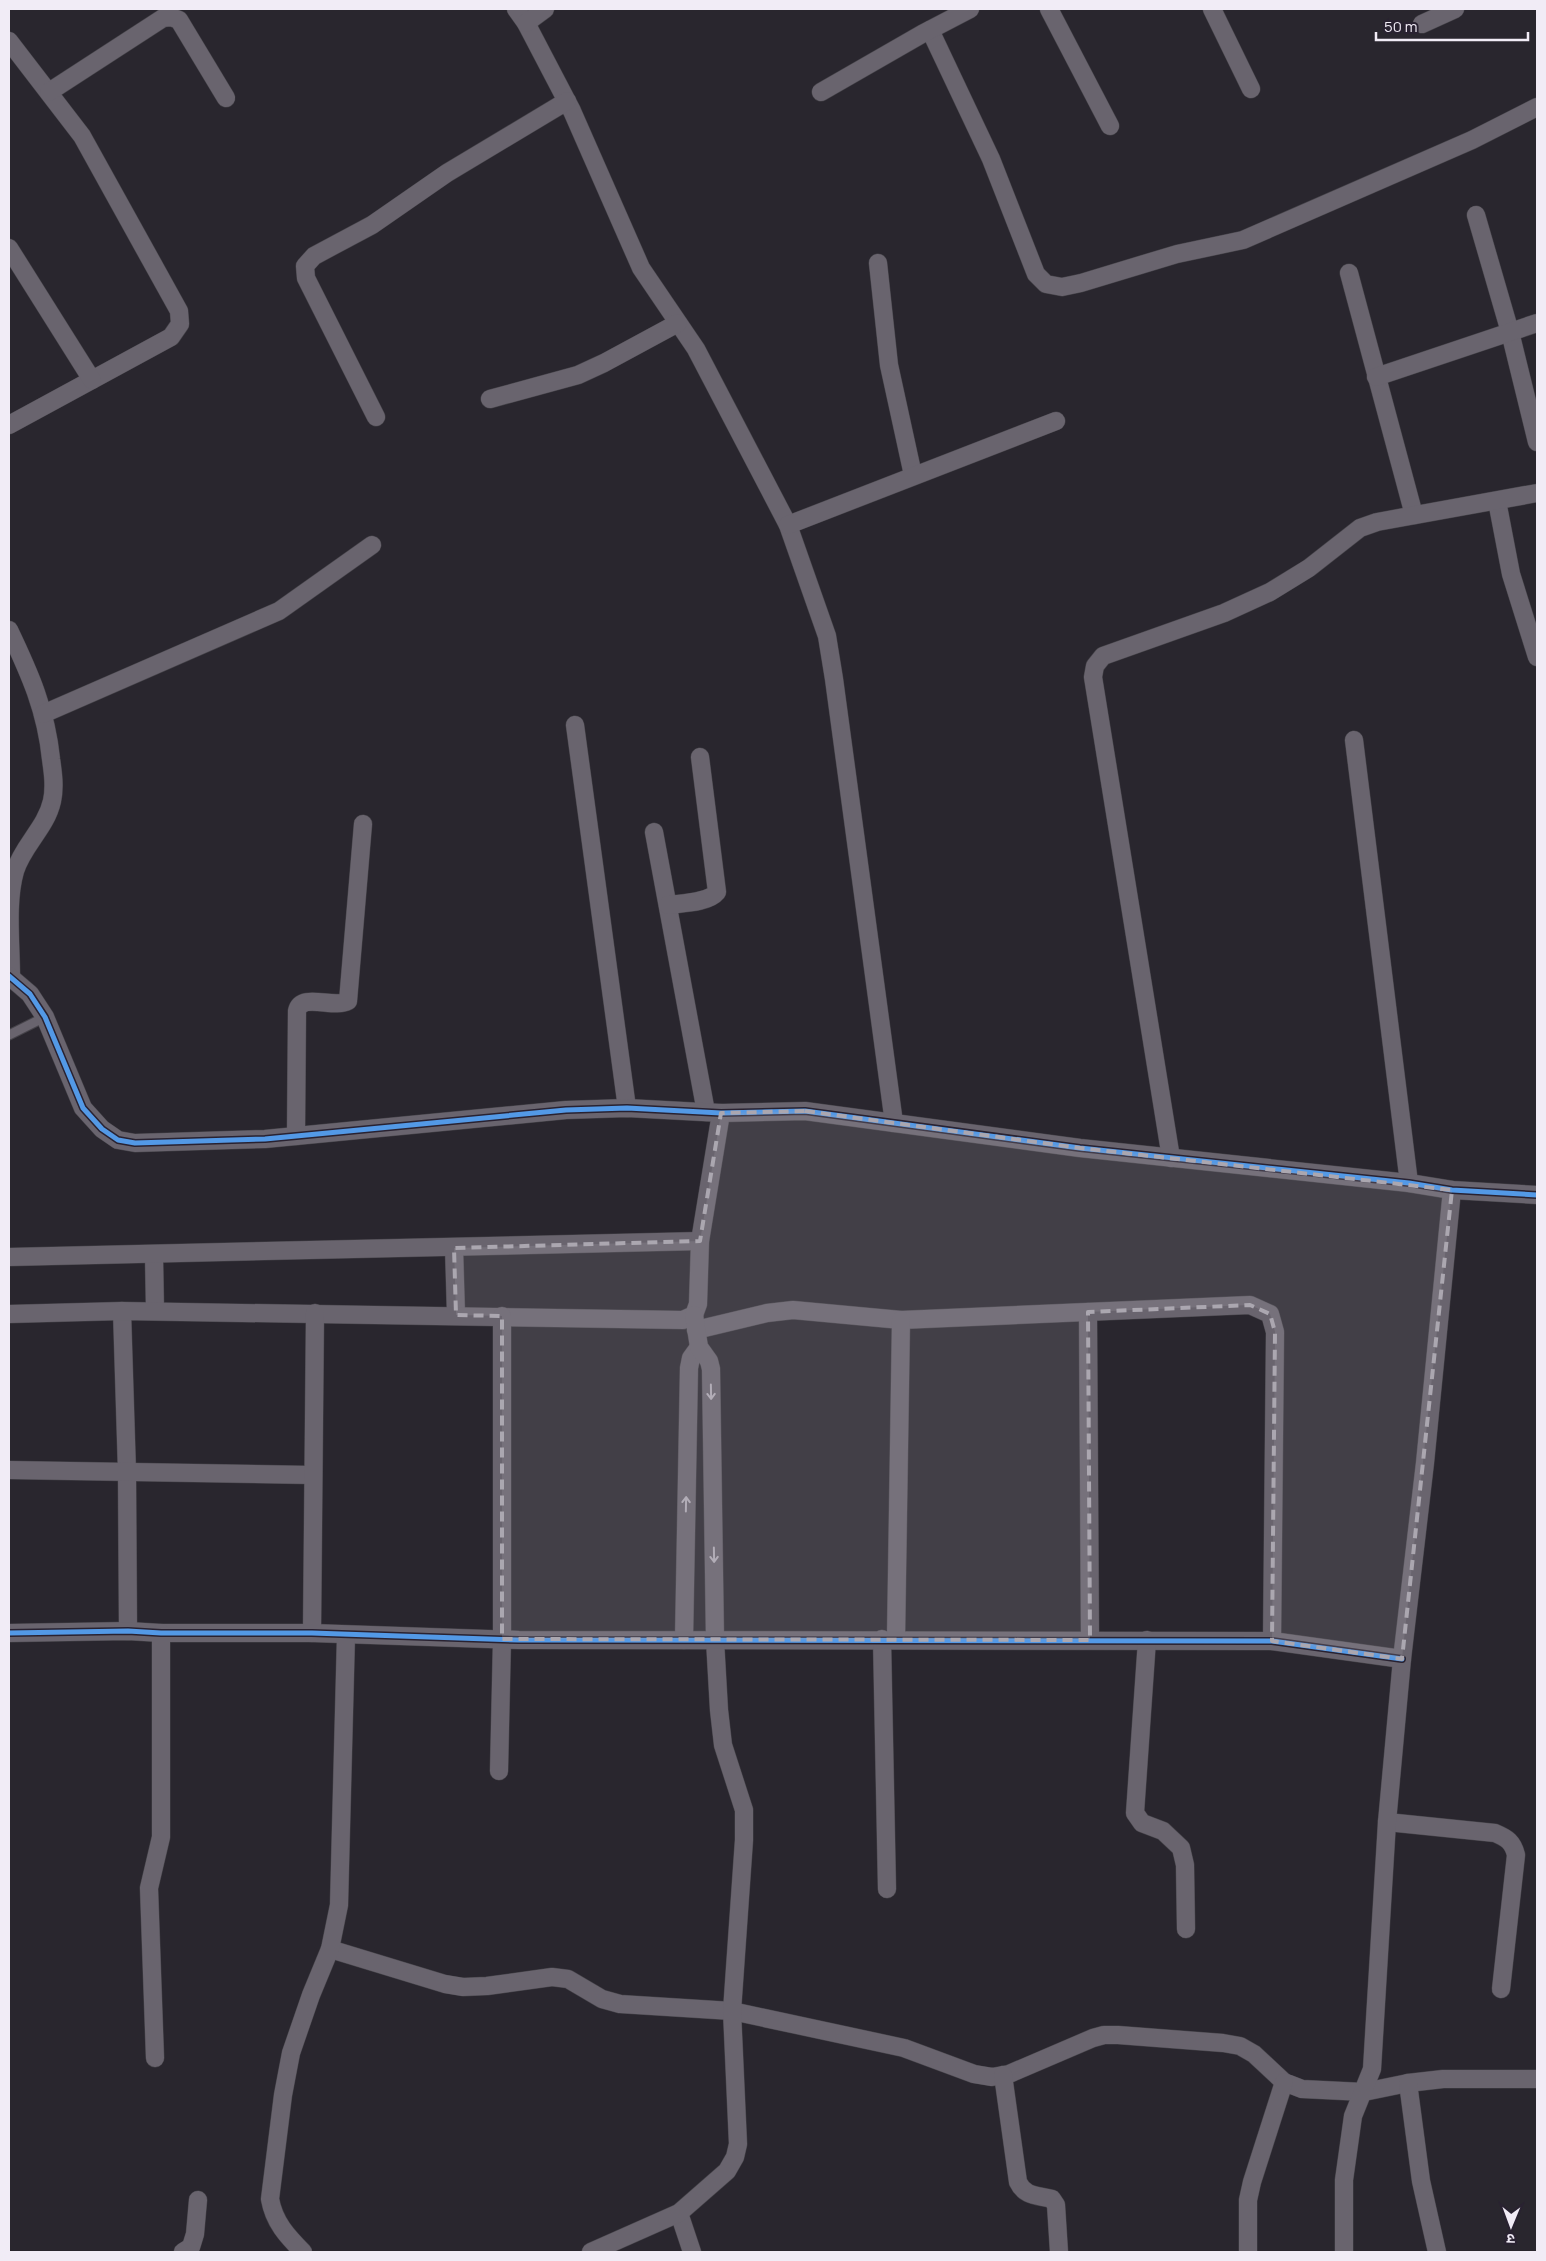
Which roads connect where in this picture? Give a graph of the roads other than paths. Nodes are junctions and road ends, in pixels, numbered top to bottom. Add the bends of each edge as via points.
1 (545, 9) edge
2 (970, 9) edge
3 (1049, 9) edge
4 (1212, 9) edge
5 (1455, 9) edge
6 (521, 16) edge
7 (1422, 24) dead end
8 (930, 30) junction
9 (9, 41) edge
10 (1251, 89) dead end
11 (49, 92) junction
12 (821, 92) dead end
13 (226, 98) dead end
14 (567, 101) junction
15 (1537, 108) edge
16 (1110, 126) dead end
17 (1476, 215) dead end
18 (9, 248) edge
19 (878, 263) dead end
20 (1349, 273) dead end
21 (678, 323) junction
22 (1537, 323) edge
23 (1510, 332) junction
24 (1376, 377) junction
25 (92, 380) junction
26 (490, 399) dead end
27 (376, 417) dead end
28 (1056, 421) dead end
29 (9, 424) edge
30 (1537, 442) edge
31 (913, 475) junction
32 (1537, 493) edge
33 (1497, 501) junction
34 (1414, 515) junction
35 (788, 525) junction
36 (372, 546) dead end
37 (9, 630) edge
38 (1537, 657) edge
39 (43, 714) junction
40 (575, 725) dead end
41 (1354, 740) dead end
42 (700, 757) dead end
43 (363, 824) dead end
44 (654, 832) dead end
45 (668, 905) junction
46 (10, 977) edge
47 (45, 1017) junction
48 (9, 1035) edge
49 (628, 1108) junction
50 (714, 1112) junction
51 (894, 1123) junction
52 (296, 1136) junction
53 (1171, 1158) junction
54 (1409, 1183) junction
55 (1452, 1190) junction
56 (1537, 1195) edge
57 (700, 1241) junction
58 (454, 1248) junction
59 (154, 1255) junction
60 (9, 1257) edge
61 (155, 1302) junction
62 (122, 1310) junction
63 (1088, 1312) junction
64 (315, 1313) junction
65 (9, 1314) edge
66 (456, 1315) junction
67 (502, 1316) junction
68 (900, 1320) junction
69 (696, 1331) junction
70 (9, 1470) edge
71 (127, 1472) junction
72 (313, 1475) junction
73 (128, 1631) junction
74 (9, 1633) edge
75 (161, 1633) junction
76 (312, 1633) junction
77 (346, 1635) junction
78 (889, 1639) junction
79 (502, 1640) junction
80 (684, 1640) junction
81 (715, 1640) junction
82 (1090, 1640) junction
83 (1147, 1640) junction
84 (1272, 1641) junction
85 (1402, 1659) junction
86 (499, 1771) dead end
87 (1387, 1822) junction
88 (887, 1889) dead end
89 (1186, 1929) dead end
90 (330, 1949) junction
91 (1501, 1989) dead end
92 (732, 2011) junction
93 (155, 2058) dead end
94 (1003, 2075) junction
95 (1537, 2079) edge
96 (1284, 2082) junction
97 (1408, 2082) junction
98 (1364, 2092) junction
99 (198, 2200) dead end
100 (679, 2213) junction
101 (183, 2252) edge
102 (303, 2252) edge
103 (591, 2252) edge
104 (692, 2252) edge
105 (1060, 2252) edge
106 (1248, 2252) edge
107 (1344, 2252) edge
108 (1437, 2252) edge

1 - 6 street
2 - 8 street
3 - 16 street
4 - 10 street
5 - 7 street
6 - 14 street
8 - 12 street
8 - 15 street via 991,159 1036,274 1046,284 1062,287 1177,254 1243,240 1472,140
9 - 11 street
11 - 13 street via 163,18 171,17 179,20
11 - 25 street via 82,136 179,311 180,324 171,337
14 - 21 street via 641,268
14 - 27 street via 447,172 372,225 314,256 305,266 306,278
17 - 23 street
18 - 25 street
19 - 31 street via 889,365
20 - 24 street
21 - 26 street via 578,375
21 - 35 street via 696,349
22 - 23 street
23 - 24 street
23 - 30 street
24 - 34 street
25 - 29 street
28 - 31 street
31 - 35 street
32 - 33 street
33 - 34 street
33 - 38 street via 1511,574
34 - 53 street via 1360,528 1309,568 1270,592 1224,613 1103,656 1095,666 1093,677
35 - 51 street via 827,636
36 - 39 street via 279,611
37 - 39 street via 32,679
39 - 46 street via 48,728 54,779 52,801 44,823 15,871 11,898
40 - 49 street
41 - 54 street
42 - 45 street via 717,892 700,900
43 - 52 street via 348,1001 342,1004 306,1001 297,1011
44 - 45 street
45 - 50 street
46 - 47 street via 30,994
47 - 48 lane
47 - 52 street via 83,1108 102,1129 118,1140 135,1143
49 - 50 street
49 - 52 street via 566,1110
50 - 51 street via 806,1111
50 - 57 street
51 - 53 street
53 - 54 street
54 - 55 street
55 - 56 street
55 - 85 street
57 - 58 street
57 - 69 street
58 - 59 street
58 - 66 street
59 - 60 street
59 - 61 street
61 - 62 street
61 - 64 street
62 - 65 street
62 - 71 street
63 - 68 street
63 - 82 street
63 - 84 street via 1250,1305 1270,1314 1275,1332
64 - 66 street
64 - 72 street
66 - 67 street
67 - 69 street via 683,1320
67 - 79 street
68 - 69 street via 793,1310 767,1313
68 - 78 street
80 -> 69 street via 689,1368
69 -> 81 street via 711,1369
70 - 71 street
71 - 72 street
71 - 73 street
72 - 76 street
73 - 74 street
73 - 75 street
75 - 76 street
75 - 93 street via 161,1837 149,1888
76 - 77 street
77 - 79 street
77 - 90 street via 342,1854 339,1905
78 - 81 street
78 - 82 street
78 - 88 street
79 - 80 street
79 - 86 street
80 - 81 street
81 - 92 street via 722,1744 744,1810
82 - 83 street
83 - 84 street
83 - 89 street via 1135,1813 1142,1823 1163,1831 1181,1848 1186,1865
84 - 85 street
85 - 87 street
87 - 91 street via 1495,1833 1513,1845 1516,1855
87 - 98 street via 1372,2069
90 - 92 street via 464,1987 560,1978 568,1979 602,1999 620,2004
90 - 102 street via 291,2053 270,2199 272,2212 281,2228
92 - 94 street via 904,2048 974,2074
92 - 100 street via 738,2144 735,2157 727,2171
94 - 96 street via 1093,2038 1118,2035 1240,2046 1254,2054
94 - 105 street via 1018,2182 1030,2195 1052,2199 1056,2205
95 - 97 street
96 - 98 street via 1302,2089
96 - 106 street via 1248,2200
97 - 98 street
97 - 108 street via 1421,2181
98 - 107 street via 1352,2116 1344,2180
99 - 101 street via 195,2234 191,2247
100 - 103 street
100 - 104 street

